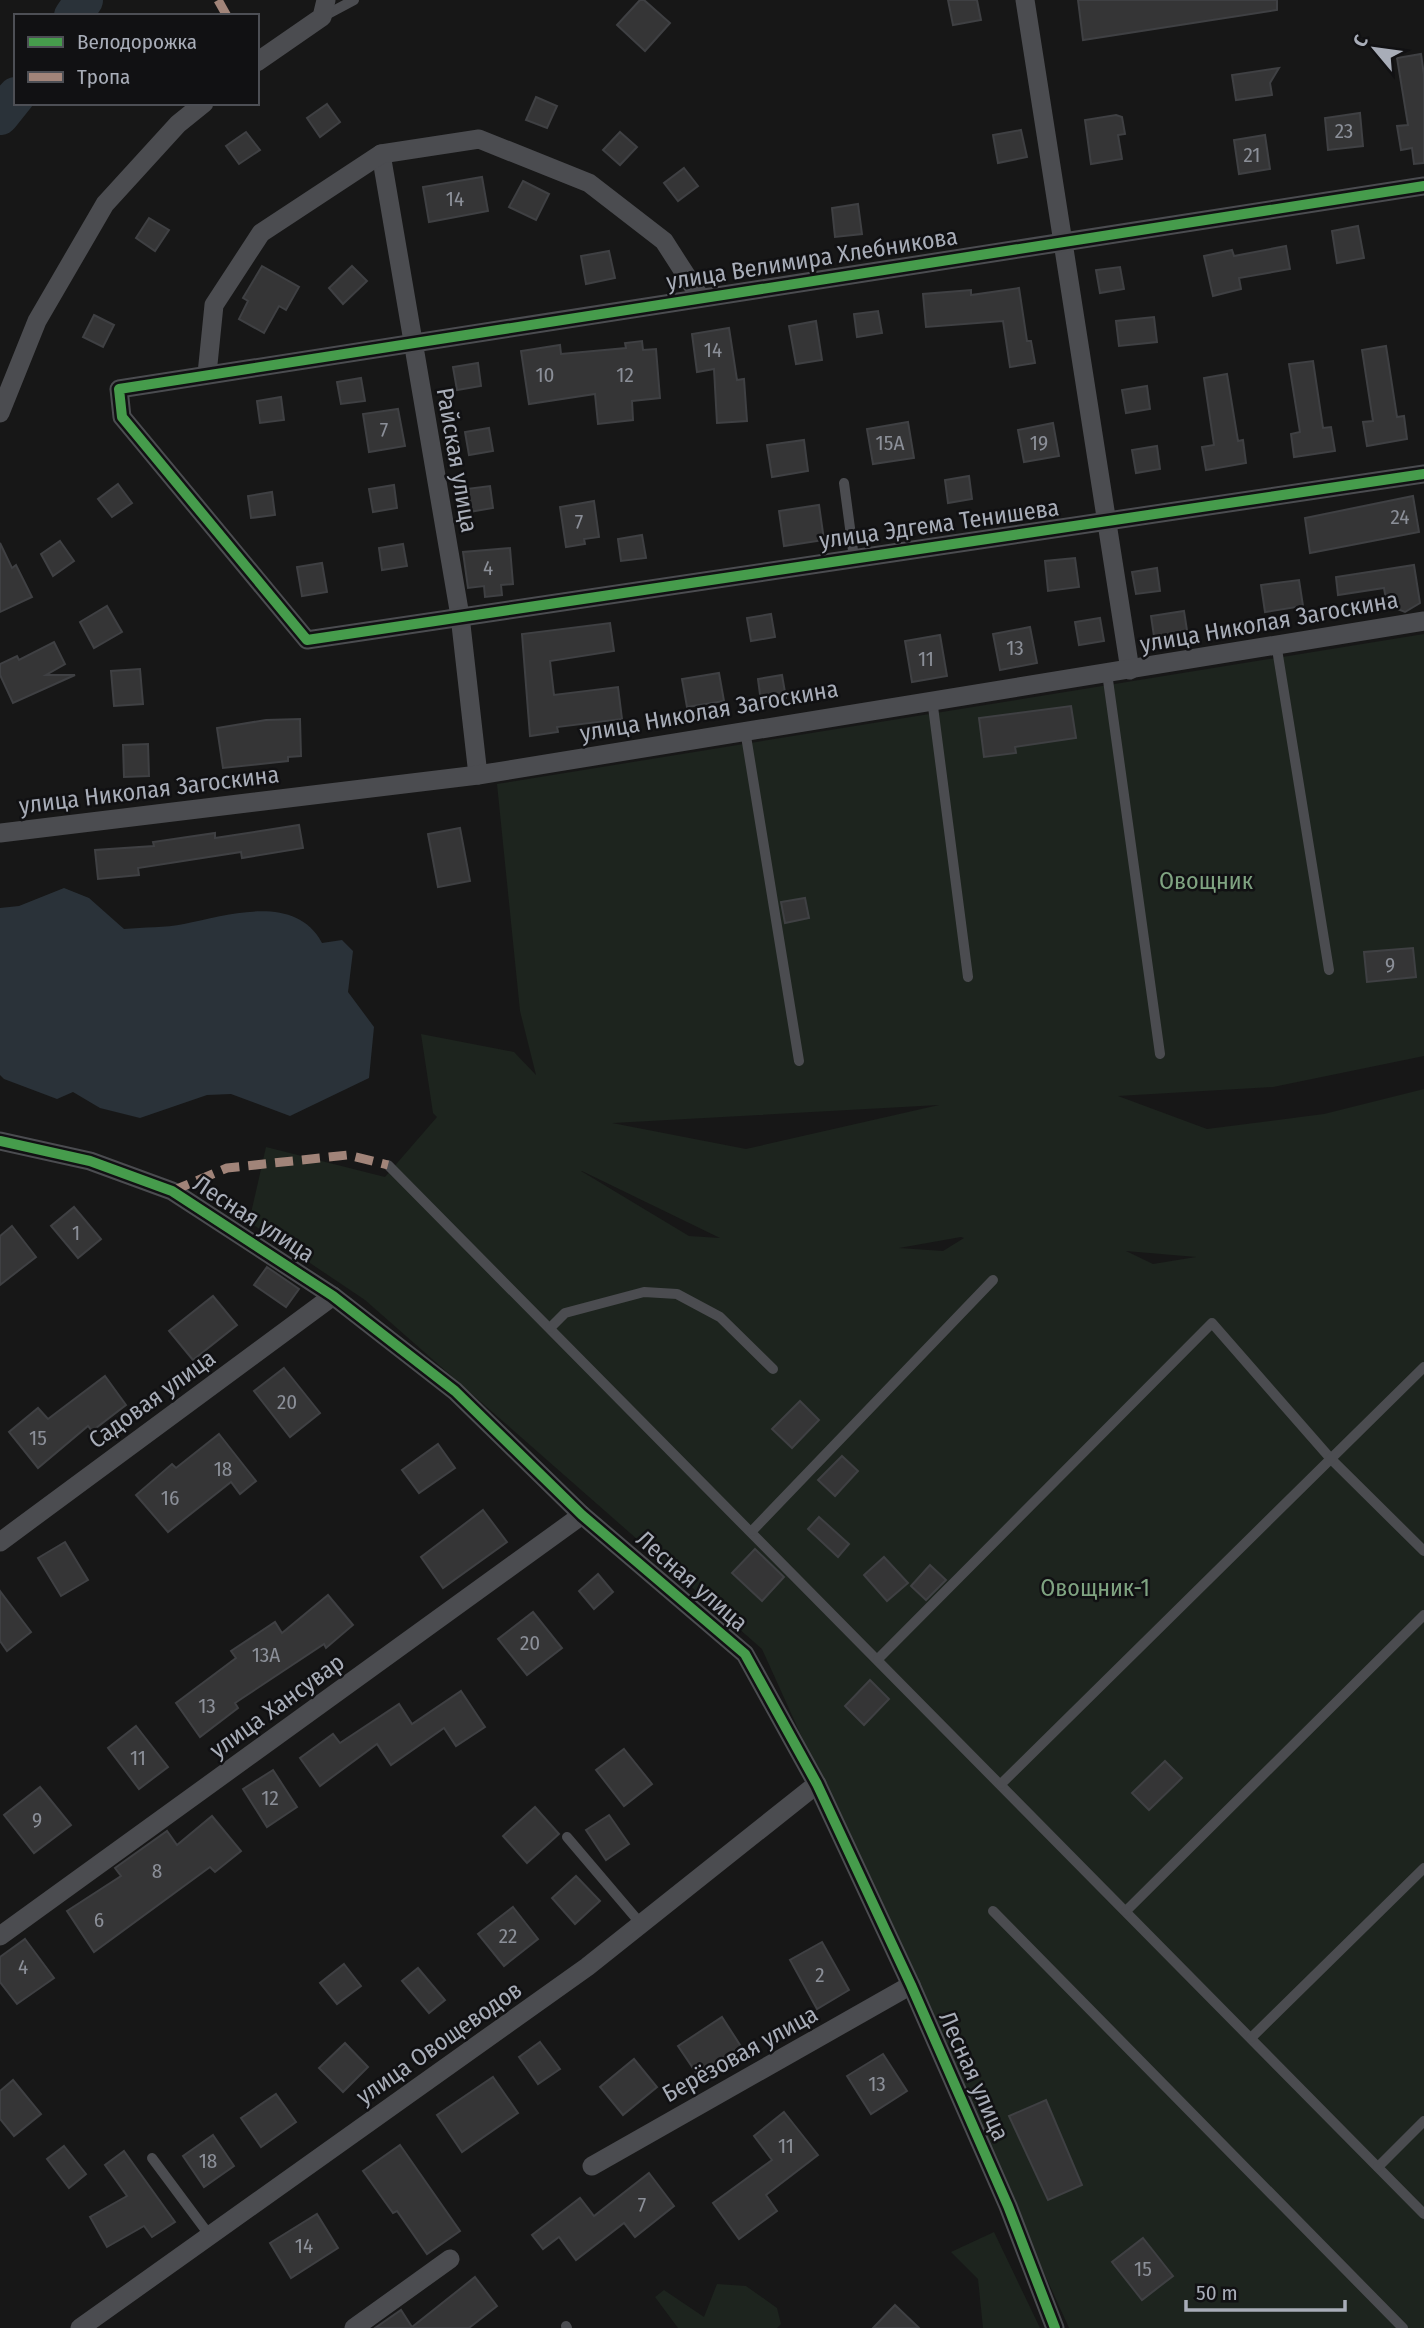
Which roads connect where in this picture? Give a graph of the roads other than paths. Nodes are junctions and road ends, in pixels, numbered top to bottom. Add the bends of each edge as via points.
1 (354, 0) edge
2 (1025, 0) edge
3 (324, 9) edge
4 (259, 60) edge
5 (202, 105) edge
6 (381, 154) junction
7 (1424, 186) edge
8 (1064, 242) junction
9 (700, 297) junction
10 (412, 342) junction
11 (206, 374) junction
12 (0, 413) edge
13 (1424, 474) edge
14 (844, 483) dead end
15 (1107, 521) junction
16 (854, 558) junction
17 (460, 616) junction
18 (1424, 621) edge
19 (1276, 643) junction
20 (1130, 670) junction
21 (1107, 673) junction
22 (932, 699) junction
23 (745, 729) junction
24 (478, 775) junction
25 (0, 833) edge
26 (1329, 970) dead end
27 (968, 977) dead end
28 (1160, 1054) dead end
29 (799, 1061) dead end
30 (0, 1141) edge
31 (388, 1165) dead end
32 (993, 1280) dead end
33 (333, 1296) junction
34 (550, 1328) junction
35 (1424, 1367) edge
36 (773, 1369) dead end
37 (1331, 1459) junction
38 (582, 1515) junction
39 (752, 1531) junction
40 (0, 1542) edge
41 (1424, 1551) edge
42 (1424, 1615) edge
43 (878, 1658) junction
44 (817, 1784) junction
45 (1001, 1784) junction
46 (567, 1836) dead end
47 (1424, 1868) edge
48 (993, 1911) dead end
49 (1126, 1911) junction
50 (641, 1924) junction
51 (0, 1936) edge
52 (911, 1985) junction
53 (1251, 2038) junction
54 (1424, 2121) edge
55 (152, 2158) dead end
56 (592, 2166) dead end
57 (1378, 2167) junction
58 (1424, 2214) edge
59 (210, 2235) junction
60 (450, 2259) dead end
61 (80, 2328) edge
62 (354, 2328) edge
63 (1055, 2328) edge
64 (1403, 2328) edge

1 - 3 lane
2 - 8 street
3 - 4 street
5 - 12 street via 178,124 105,204 37,321
6 - 9 street via 480,139 589,183 664,241
6 - 10 street, Райская улица
6 - 11 street via 261,233 214,305
7 - 8 street, улица Велимира Хлебникова
8 - 9 street, улица Велимира Хлебникова
8 - 15 street
9 - 10 street, улица Велимира Хлебникова
10 - 11 street, улица Велимира Хлебникова
10 - 17 street, Райская улица
11 - 17 street, улица Эдгема Тенишева via 119,389 122,417 307,640
13 - 15 street, улица Эдгема Тенишева
14 - 16 lane
15 - 16 street, улица Эдгема Тенишева
15 - 20 street
16 - 17 street, улица Эдгема Тенишева
17 - 24 street, Райская улица
18 - 19 street, улица Николая Загоскина
19 - 20 street, улица Николая Загоскина
19 - 26 lane
20 - 21 street, улица Николая Загоскина
21 - 22 street, улица Николая Загоскина
21 - 28 lane
22 - 23 street, улица Николая Загоскина
22 - 27 lane
23 - 24 street, улица Николая Загоскина
23 - 29 lane
24 - 25 street, улица Николая Загоскина
30 - 33 street, Лесная улица via 90,1161 172,1191
31 - 34 lane
32 - 39 lane
33 - 38 street, Лесная улица via 455,1391
33 - 40 street, Садовая улица
34 - 36 lane via 565,1313 643,1292 677,1294 720,1317
34 - 39 lane
35 - 37 lane
37 - 41 lane
37 - 43 lane via 1212,1323
37 - 45 lane
38 - 44 street, Лесная улица via 745,1654
38 - 51 street, улица Хансувар
39 - 43 lane
42 - 49 lane
43 - 45 lane
44 - 50 street, улица Овощеводов
44 - 52 street, Лесная улица
45 - 49 lane
46 - 50 lane
47 - 53 lane
48 - 64 lane
49 - 53 lane
50 - 59 street, улица Овощеводов
52 - 56 street, Берёзовая улица
52 - 63 street, Лесная улица via 1008,2206
53 - 57 lane
54 - 57 lane
55 - 59 lane
57 - 58 lane
59 - 61 street, улица Овощеводов
60 - 62 street

